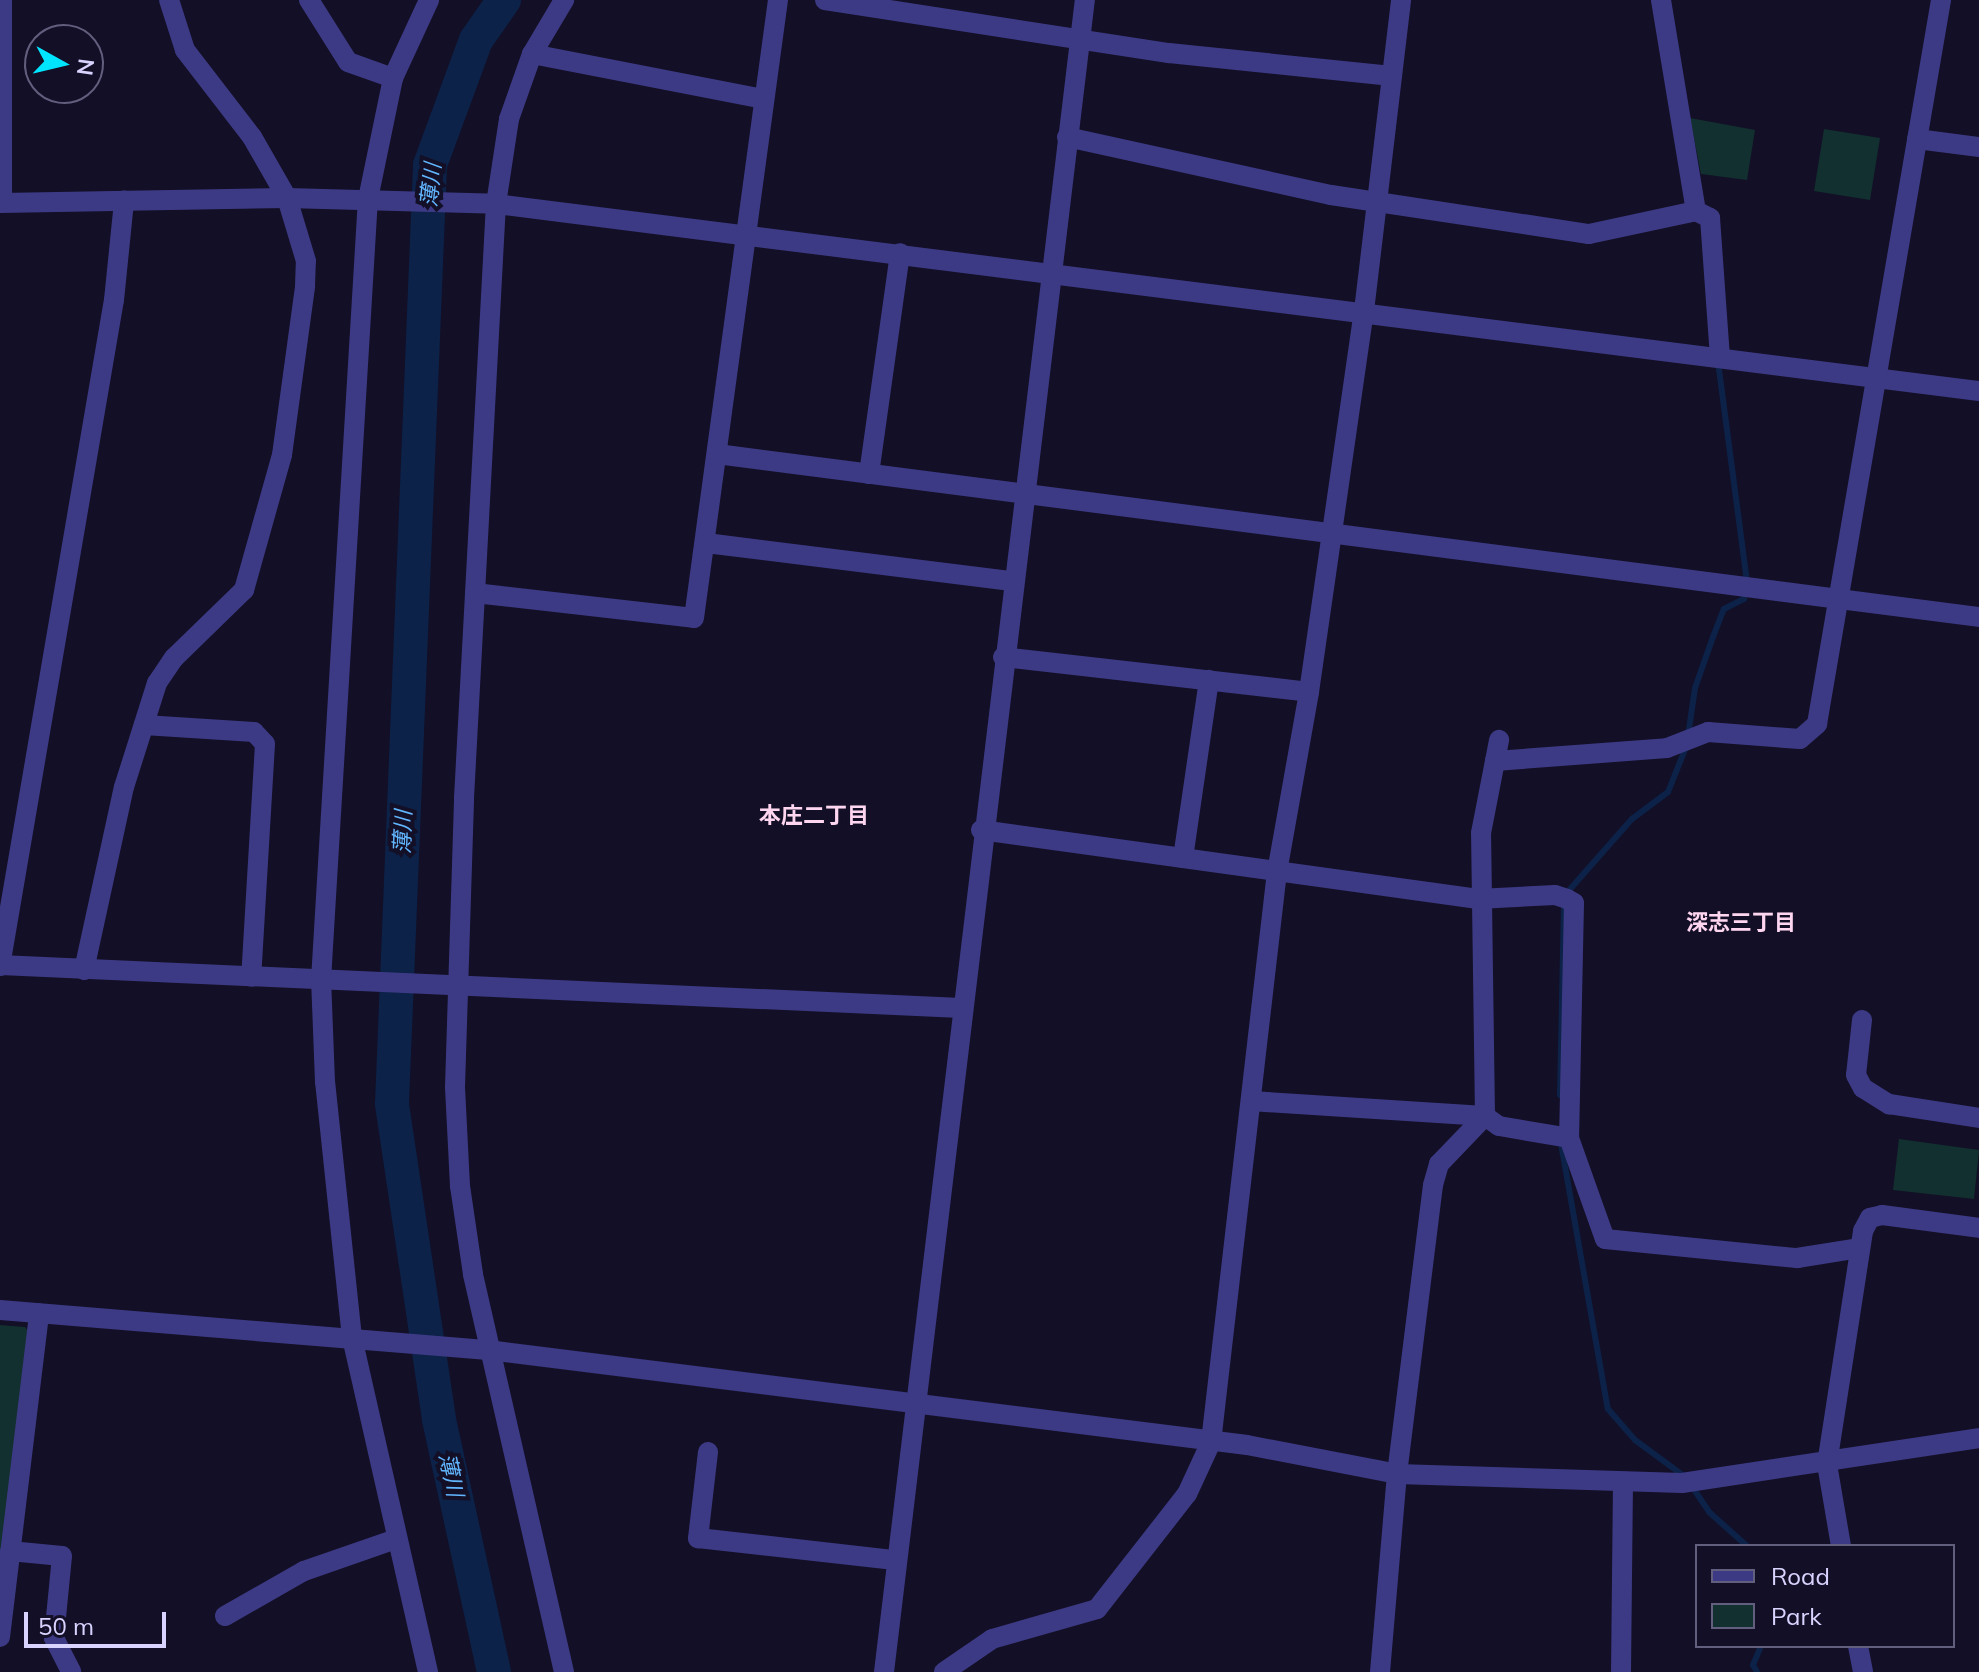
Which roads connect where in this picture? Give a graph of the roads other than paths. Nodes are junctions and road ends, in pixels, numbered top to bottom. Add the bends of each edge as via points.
1 (2, 0) edge
2 (169, 0) edge
3 (309, 0) edge
4 (429, 0) edge
5 (564, 0) edge
6 (778, 0) edge
7 (825, 0) edge
8 (1085, 0) edge
9 (1401, 0) edge
10 (1661, 0) edge
11 (1941, 0) edge
12 (1080, 41) junction
13 (532, 54) junction
14 (1392, 76) junction
15 (393, 78) junction
16 (764, 99) junction
17 (1067, 137) junction
18 (1917, 139) junction
19 (1979, 147) edge
20 (287, 198) junction
21 (374, 199) junction
22 (124, 201) junction
23 (1, 203) edge
24 (487, 203) junction
25 (1376, 203) junction
26 (1700, 213) junction
27 (744, 231) junction
28 (900, 253) junction
29 (1050, 270) junction
30 (1364, 311) junction
31 (1716, 356) junction
32 (1875, 377) junction
33 (1979, 391) edge
34 (717, 454) junction
35 (869, 474) junction
36 (1023, 494) junction
37 (1332, 532) junction
38 (706, 543) junction
39 (1012, 581) junction
40 (475, 593) junction
41 (1839, 601) junction
42 (1979, 617) edge
43 (1003, 657) junction
44 (1209, 680) junction
45 (1309, 692) junction
46 (144, 725) junction
47 (1499, 740) dead end
48 (1495, 761) junction
49 (981, 830) junction
50 (1183, 858) junction
51 (1277, 872) junction
52 (1478, 899) junction
53 (0, 965) edge
54 (84, 970) junction
55 (251, 977) junction
56 (327, 981) junction
57 (452, 986) junction
58 (961, 1008) junction
59 (1862, 1020) dead end
60 (1251, 1101) junction
61 (1485, 1116) junction
62 (1979, 1118) edge
63 (1561, 1136) junction
64 (1979, 1228) edge
65 (1860, 1248) junction
66 (0, 1310) edge
67 (39, 1313) junction
68 (357, 1338) junction
69 (482, 1349) junction
70 (915, 1404) junction
71 (1979, 1438) edge
72 (1211, 1442) junction
73 (708, 1452) dead end
74 (1827, 1464) junction
75 (1397, 1474) junction
76 (1623, 1483) junction
77 (396, 1539) junction
78 (1841, 1544) edge
79 (10, 1551) junction
80 (895, 1560) junction
81 (225, 1616) dead end
82 (0, 1637) edge
83 (1858, 1648) edge
84 (71, 1672) edge
85 (428, 1672) edge
86 (564, 1672) edge
87 (884, 1672) edge
88 (944, 1672) edge
89 (1380, 1672) edge
90 (1621, 1672) edge
91 (1863, 1672) edge

1 - 23 street
2 - 20 street via 185,50 252,137
3 - 15 street via 348,62
4 - 15 street
5 - 13 street
6 - 16 street
7 - 12 street
8 - 12 street
9 - 14 street
10 - 26 street
11 - 18 street
12 - 14 street
12 - 17 street
13 - 16 street
13 - 24 street
14 - 25 street
15 - 21 street
16 - 27 street
17 - 25 street via 1206,172
17 - 29 street
18 - 19 street
18 - 32 street
20 - 21 street
20 - 22 street
20 - 46 street via 306,261 278,469 244,590 174,658 157,683
21 - 24 street
21 - 56 street
22 - 23 street
22 - 53 street via 114,300
24 - 27 street
24 - 40 street
25 - 26 street via 1589,234
25 - 30 street
26 - 31 street
27 - 28 street
27 - 34 street
28 - 29 street
28 - 35 street
29 - 30 street
29 - 36 street
30 - 31 street
30 - 37 street
31 - 32 street
32 - 33 street
32 - 41 street
34 - 35 street
34 - 38 street
35 - 36 street
36 - 37 street
36 - 39 street
37 - 41 street
37 - 45 street
38 - 39 street
38 - 40 street via 694,618
39 - 43 street
40 - 57 street
41 - 42 street
41 - 48 street via 1817,724 1800,739 1708,732 1686,740
43 - 44 street
43 - 49 street
44 - 45 street
44 - 50 street
45 - 51 street
46 - 54 street via 124,787
46 - 55 street via 254,732 265,744
47 - 48 street
48 - 52 street via 1481,833
49 - 50 street
49 - 58 street
50 - 51 street
51 - 52 street
51 - 60 street
52 - 61 street
52 - 63 street via 1561,897 1574,903
53 - 54 street
54 - 55 street
55 - 56 street
56 - 57 street
56 - 68 street via 325,1082
57 - 58 street
57 - 69 street via 460,1186
58 - 70 street
59 - 62 street via 1856,1075 1863,1088 1889,1104
60 - 61 street
60 - 72 street
61 - 63 street via 1499,1126
61 - 75 street via 1439,1164
63 - 65 street via 1605,1239 1797,1258
64 - 65 street via 1882,1215 1870,1218
65 - 74 street
66 - 67 street
67 - 68 street
67 - 79 street
68 - 69 street
68 - 77 street
69 - 70 street
69 - 86 street
70 - 72 street
70 - 80 street
71 - 74 street
72 - 75 street
72 - 88 street via 1187,1494 1097,1609 992,1639
73 - 80 street via 698,1538
74 - 76 street via 1690,1482
74 - 78 street
75 - 76 street
75 - 89 street
76 - 90 street
77 - 81 street via 304,1571
77 - 85 street
79 - 82 street
79 - 84 street via 62,1556 54,1638
80 - 87 street
83 - 91 street

